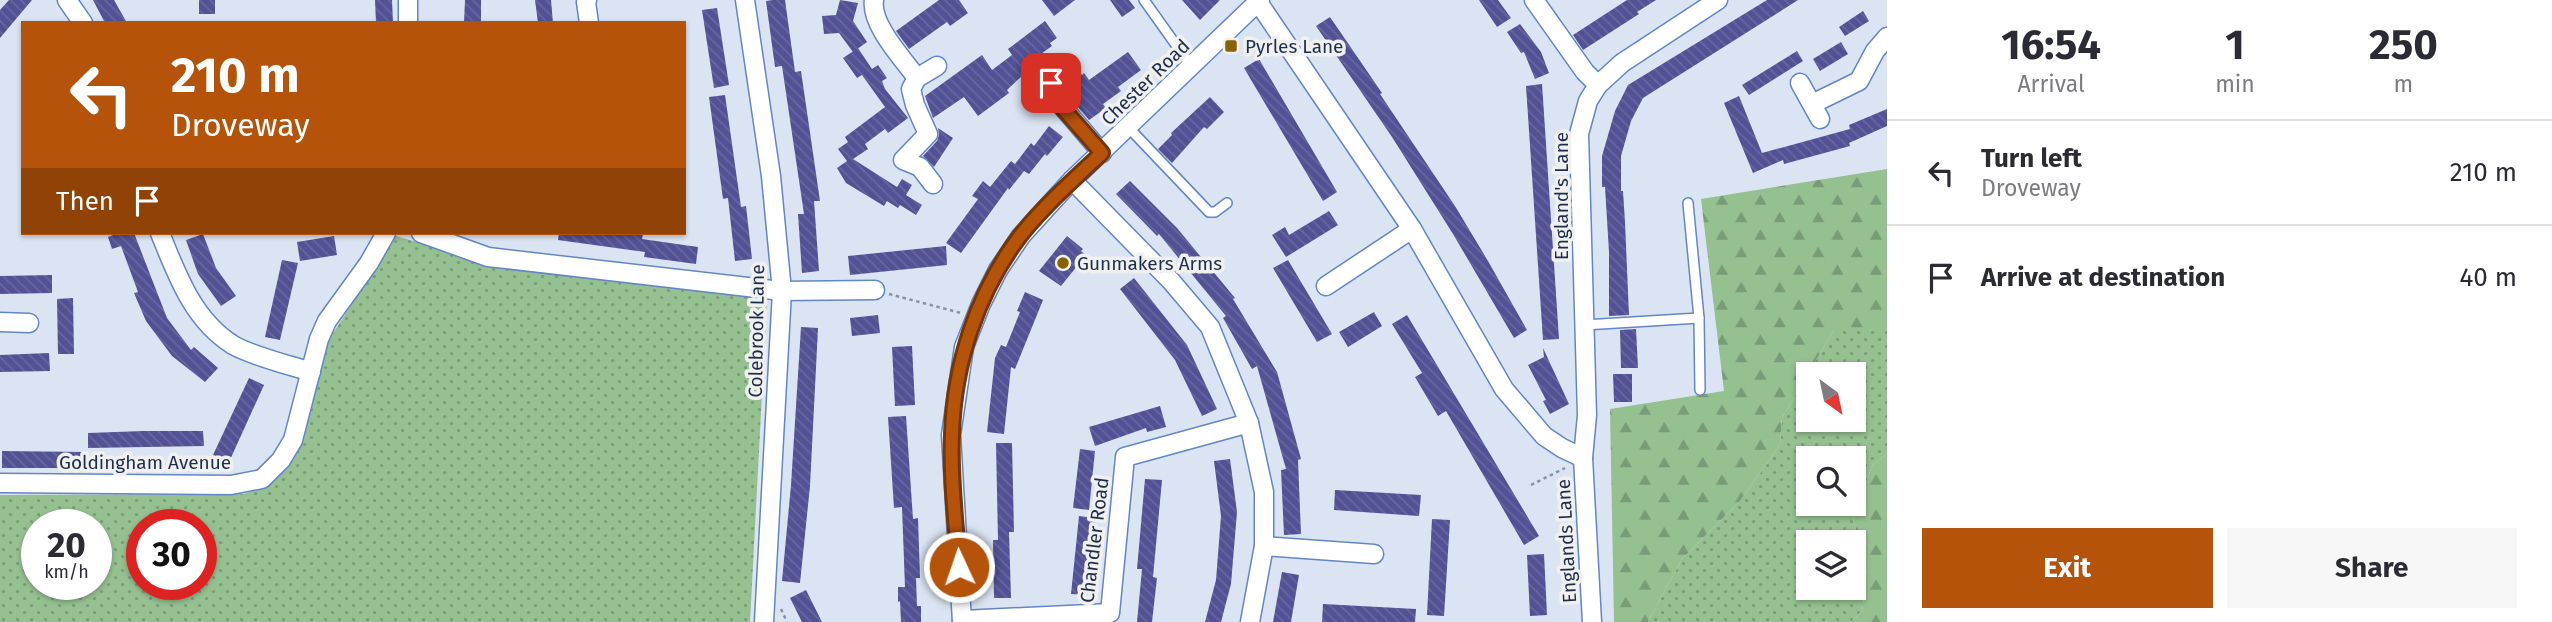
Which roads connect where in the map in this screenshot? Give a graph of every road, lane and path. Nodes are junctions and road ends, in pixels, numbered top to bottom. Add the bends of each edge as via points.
1 (67, 0) edge
2 (408, 0) edge
3 (587, 0) edge
4 (745, 0) edge
5 (874, 0) edge
6 (1144, 0) edge
7 (1534, 0) edge
8 (1718, 0) edge
9 (1259, 1) edge
10 (82, 21) edge
11 (408, 21) edge
12 (589, 21) edge
13 (1887, 37) edge
14 (937, 66) dead end
15 (1191, 66) junction
16 (917, 78) junction
17 (1800, 83) dead end
18 (1598, 85) junction
19 (1032, 93) dead end
20 (1128, 127) junction
21 (1102, 153) junction
22 (1072, 180) junction
23 (933, 184) dead end
24 (1227, 203) dead end
25 (1688, 203) dead end
26 (1412, 229) junction
27 (161, 235) edge
28 (385, 235) edge
29 (427, 235) edge
30 (1326, 286) dead end
31 (782, 291) junction
32 (882, 292) joint
33 (976, 317) junction
34 (1699, 318) junction
35 (0, 322) edge
36 (29, 323) dead end
37 (1584, 325) junction
38 (311, 372) junction
39 (1700, 390) dead end
40 (1249, 423) junction
41 (1583, 458) junction
42 (0, 483) edge
43 (1531, 485) dead end
44 (1264, 546) junction
45 (1374, 554) dead end
46 (962, 621) edge
47 (764, 622) edge
48 (1250, 622) edge
49 (1591, 622) edge

1 - 10 street
2 - 11 street
3 - 12 street
4 - 31 street, Colebrook Lane via 771,176
5 - 16 street via 878,24
6 - 15 lane
7 - 18 street
8 - 18 street, England's Lane via 1622,63
9 - 15 street, Chester Road
9 - 26 street
13 - 17 street via 1859,81 1816,111
14 - 16 street
15 - 20 street, Chester Road
16 - 23 street via 912,96 928,134 903,160 920,167
18 - 37 street, England's Lane via 1588,101 1579,134
19 - 21 street via 1057,79 1060,105
20 - 21 street, Chester Road
20 - 24 lane via 1209,212
21 - 22 street, Chester Road
22 - 33 street, Chester Road via 1021,236 998,270
22 - 40 street via 1210,327
25 - 34 lane
26 - 30 street
26 - 41 street via 1504,389 1544,436
27 - 38 street via 177,276 205,324 235,346
28 - 38 street, Goldingham Avenue via 327,321
29 - 31 street via 488,257
31 - 32 street
31 - 47 street, Colebrook Lane
32 - 33 path
33 - 46 street, Chester Road via 964,347 951,435
34 - 37 lane
34 - 39 lane
35 - 36 street
37 - 41 street, England's Lane via 1587,415
38 - 42 street, Goldingham Avenue via 293,440 262,479 231,485
40 - 44 street via 1264,492
40 - 46 street, Chandler Road via 1125,457 1110,614
41 - 43 path
41 - 49 street, Englands Lane
44 - 45 street
44 - 48 street

